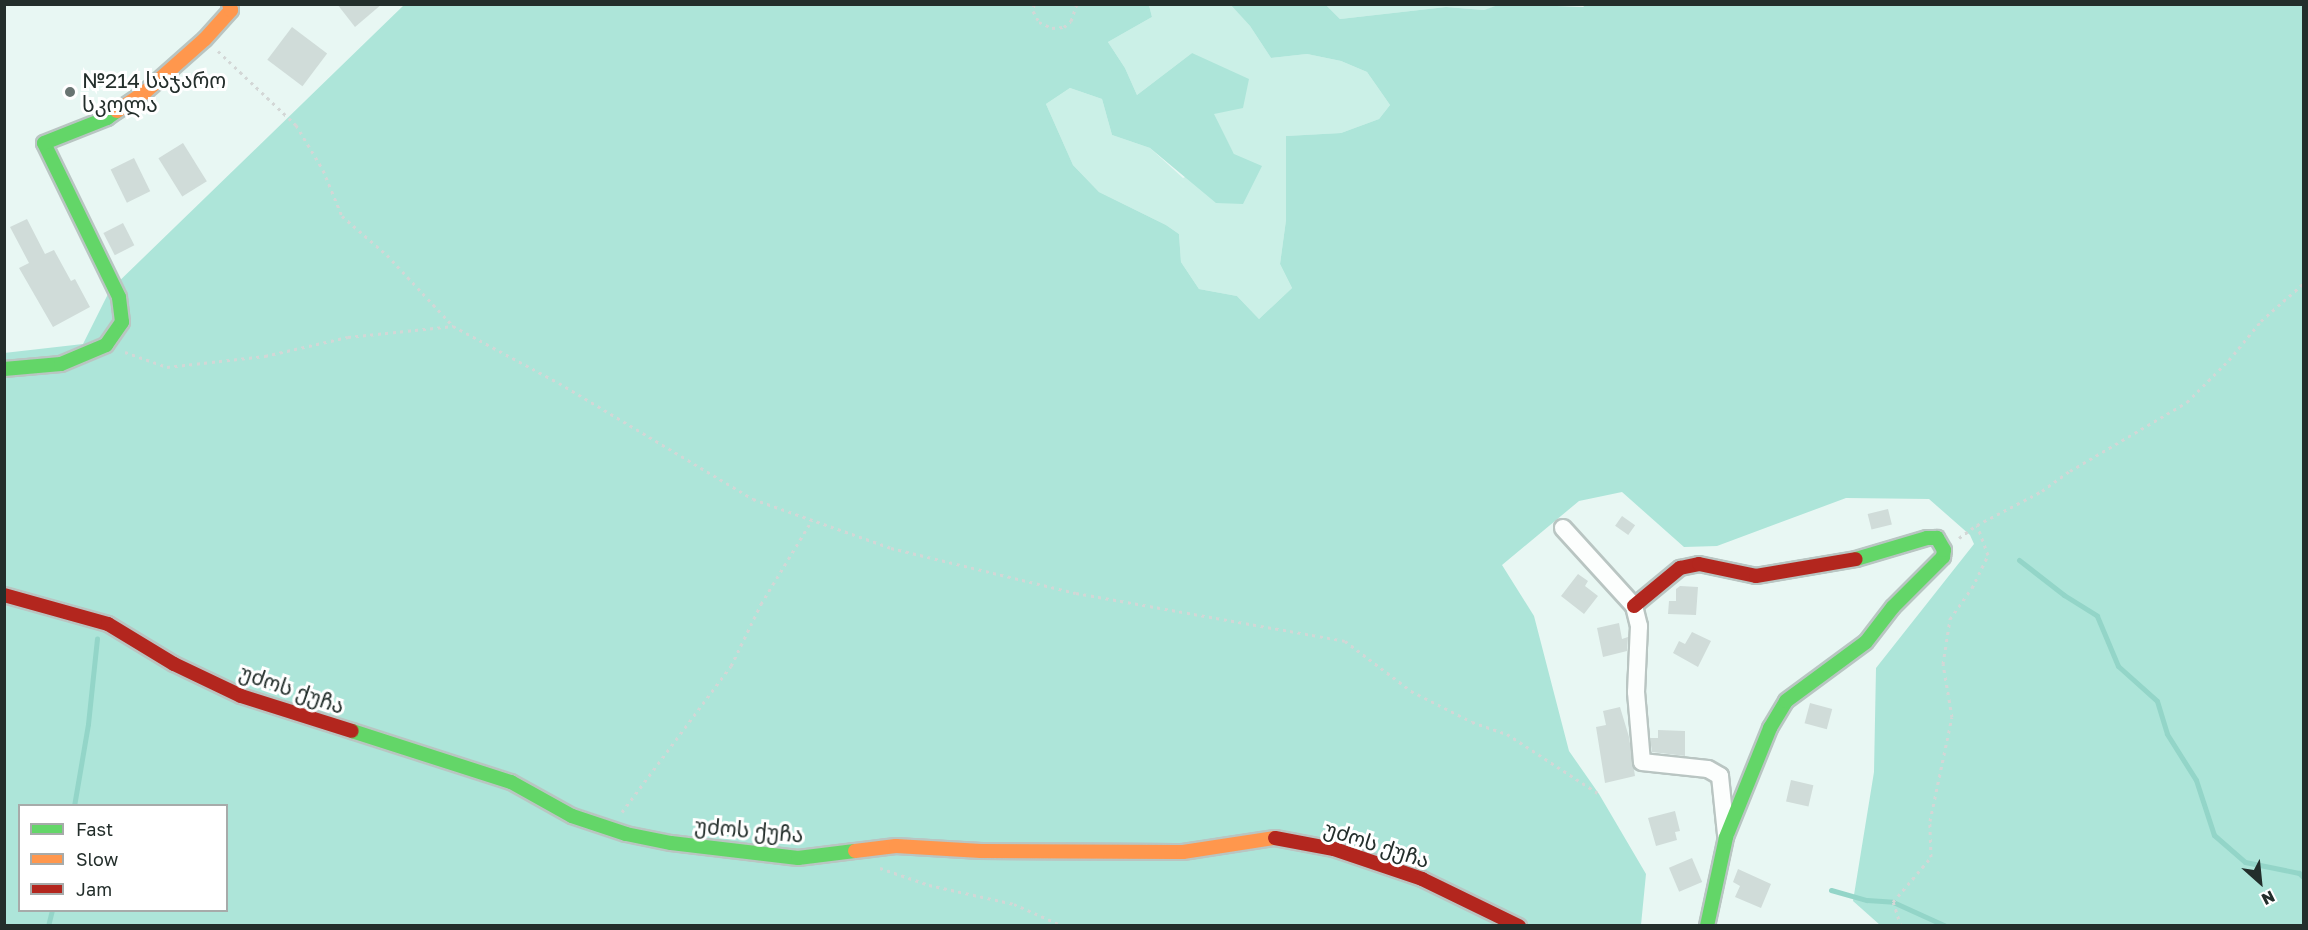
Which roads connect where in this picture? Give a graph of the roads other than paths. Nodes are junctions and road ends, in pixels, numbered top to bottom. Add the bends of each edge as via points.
1 (229, 4) edge
2 (4, 369) edge
3 (1563, 528) dead end
4 (4, 595) edge
5 (1634, 606) junction
6 (1726, 837) junction
7 (1519, 926) edge
8 (1707, 926) edge

1 - 2 street via 231,10 205,39 144,93 107,117 45,143 119,297 122,322 106,345 61,364
3 - 5 street
4 - 7 street, უძოს ქუჩა via 108,624 174,664 241,696 511,782 572,816 671,843 798,858 896,846 981,851 1183,852 1274,838 1334,849 1411,875
5 - 6 street via 1639,626 1636,692 1642,762 1708,769 1720,776
5 - 6 street via 1680,568 1699,564 1756,576 1861,558 1927,538 1937,538 1944,550 1943,557 1893,607 1866,642 1786,701 1770,728
6 - 8 street

